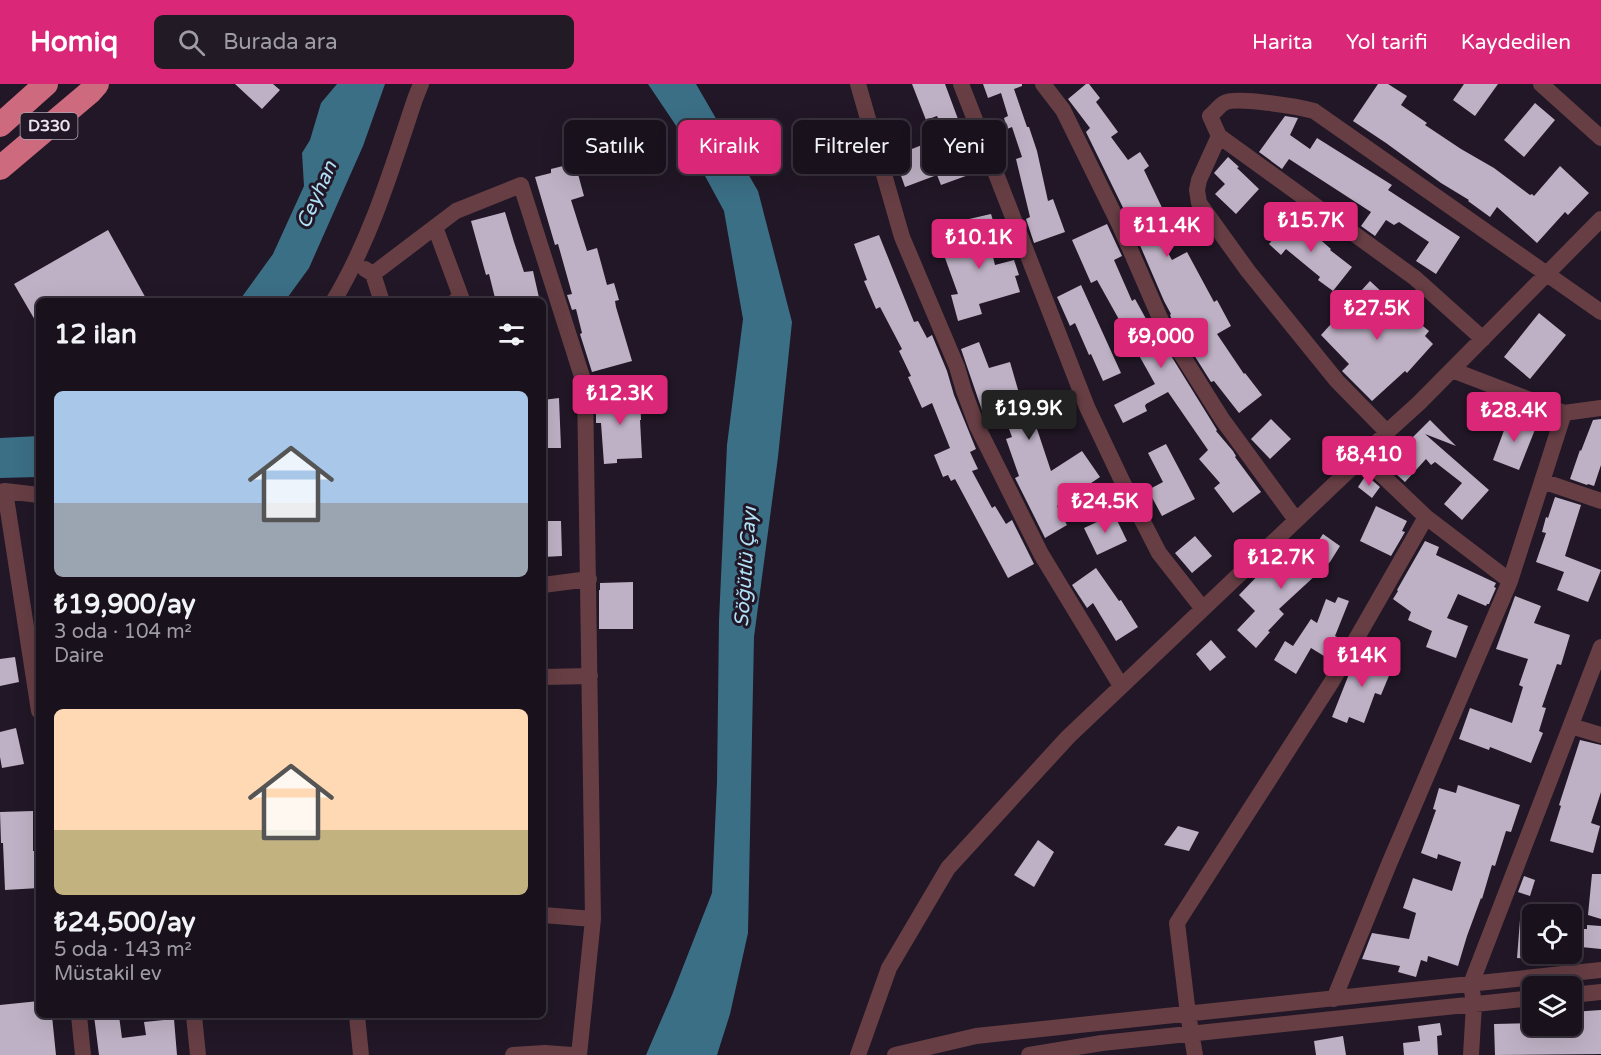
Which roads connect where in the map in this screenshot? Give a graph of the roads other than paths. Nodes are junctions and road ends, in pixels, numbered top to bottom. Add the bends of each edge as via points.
1 (46, 84) edge
2 (97, 84) edge
3 (421, 84) edge
4 (858, 84) edge
5 (961, 84) edge
6 (1043, 84) edge
7 (1541, 84) edge
8 (0, 125) edge
9 (1219, 136) junction
10 (1601, 138) edge
11 (0, 168) edge
12 (1601, 219) edge
13 (435, 227) junction
14 (354, 262) junction
15 (373, 274) junction
16 (1547, 274) junction
17 (335, 298) edge
18 (381, 298) edge
19 (460, 298) edge
20 (1601, 312) edge
21 (1483, 339) junction
22 (1452, 370) junction
23 (1601, 408) edge
24 (1564, 413) junction
25 (1387, 432) junction
26 (1363, 457) junction
27 (1542, 480) junction
28 (3, 491) edge
29 (36, 495) edge
30 (1601, 501) edge
31 (1426, 517) junction
32 (1296, 520) junction
33 (589, 579) junction
34 (1510, 581) junction
35 (546, 585) edge
36 (1203, 609) junction
37 (1601, 647) edge
38 (590, 676) junction
39 (546, 677) edge
40 (1121, 686) junction
41 (36, 693) edge
42 (1571, 726) junction
43 (1601, 735) edge
44 (546, 915) edge
45 (593, 919) junction
46 (1601, 970) edge
47 (1471, 984) junction
48 (1601, 992) edge
49 (1582, 994) edge
50 (1334, 999) junction
51 (1522, 1000) edge
52 (1474, 1004) junction
53 (1188, 1014) junction
54 (79, 1018) edge
55 (194, 1018) edge
56 (357, 1018) edge
57 (1192, 1034) junction
58 (1085, 1051) edge
59 (83, 1055) edge
60 (198, 1055) edge
61 (361, 1055) edge
62 (513, 1055) edge
63 (572, 1055) edge
64 (579, 1055) edge
65 (858, 1055) edge
66 (896, 1055) edge
67 (1029, 1055) edge
68 (1195, 1055) edge
69 (1471, 1055) edge

1 - 8 highway, D330
2 - 11 highway, D330
3 - 14 street via 385,191
4 - 40 street via 902,237 957,367 977,426 1041,554
5 - 36 street via 1087,407 1159,553
6 - 32 street via 1063,110 1163,325 1222,419
7 - 10 street
9 - 16 street via 1210,116 1226,102 1284,104 1314,111
9 - 21 street via 1415,278
9 - 25 street via 1199,180 1199,203 1337,381
12 - 16 street
13 - 15 street
13 - 19 street
13 - 33 street via 456,211 521,184 585,386
14 - 15 street
14 - 17 street
15 - 18 street
16 - 20 street
16 - 21 street
21 - 22 street
22 - 24 street
22 - 25 street
23 - 24 street
24 - 27 street
25 - 26 street
26 - 31 street
26 - 32 street
27 - 30 street
27 - 34 street
28 - 29 street
28 - 41 street
31 - 34 street
31 - 53 street via 1331,683 1177,923
32 - 36 street
33 - 35 street
33 - 38 street
34 - 50 street
36 - 40 street
37 - 42 street
38 - 39 street
38 - 45 street
40 - 65 street via 1068,737 948,868 889,968
42 - 43 street
42 - 47 street
44 - 45 street
45 - 64 street
46 - 47 street
47 - 50 street
47 - 52 street
48 - 49 street
50 - 53 street
51 - 52 street
52 - 57 street
52 - 69 street
53 - 57 street
53 - 66 street via 976,1036
54 - 59 street
55 - 60 street
56 - 61 street
57 - 58 street
57 - 68 street
58 - 67 street
62 - 63 street

